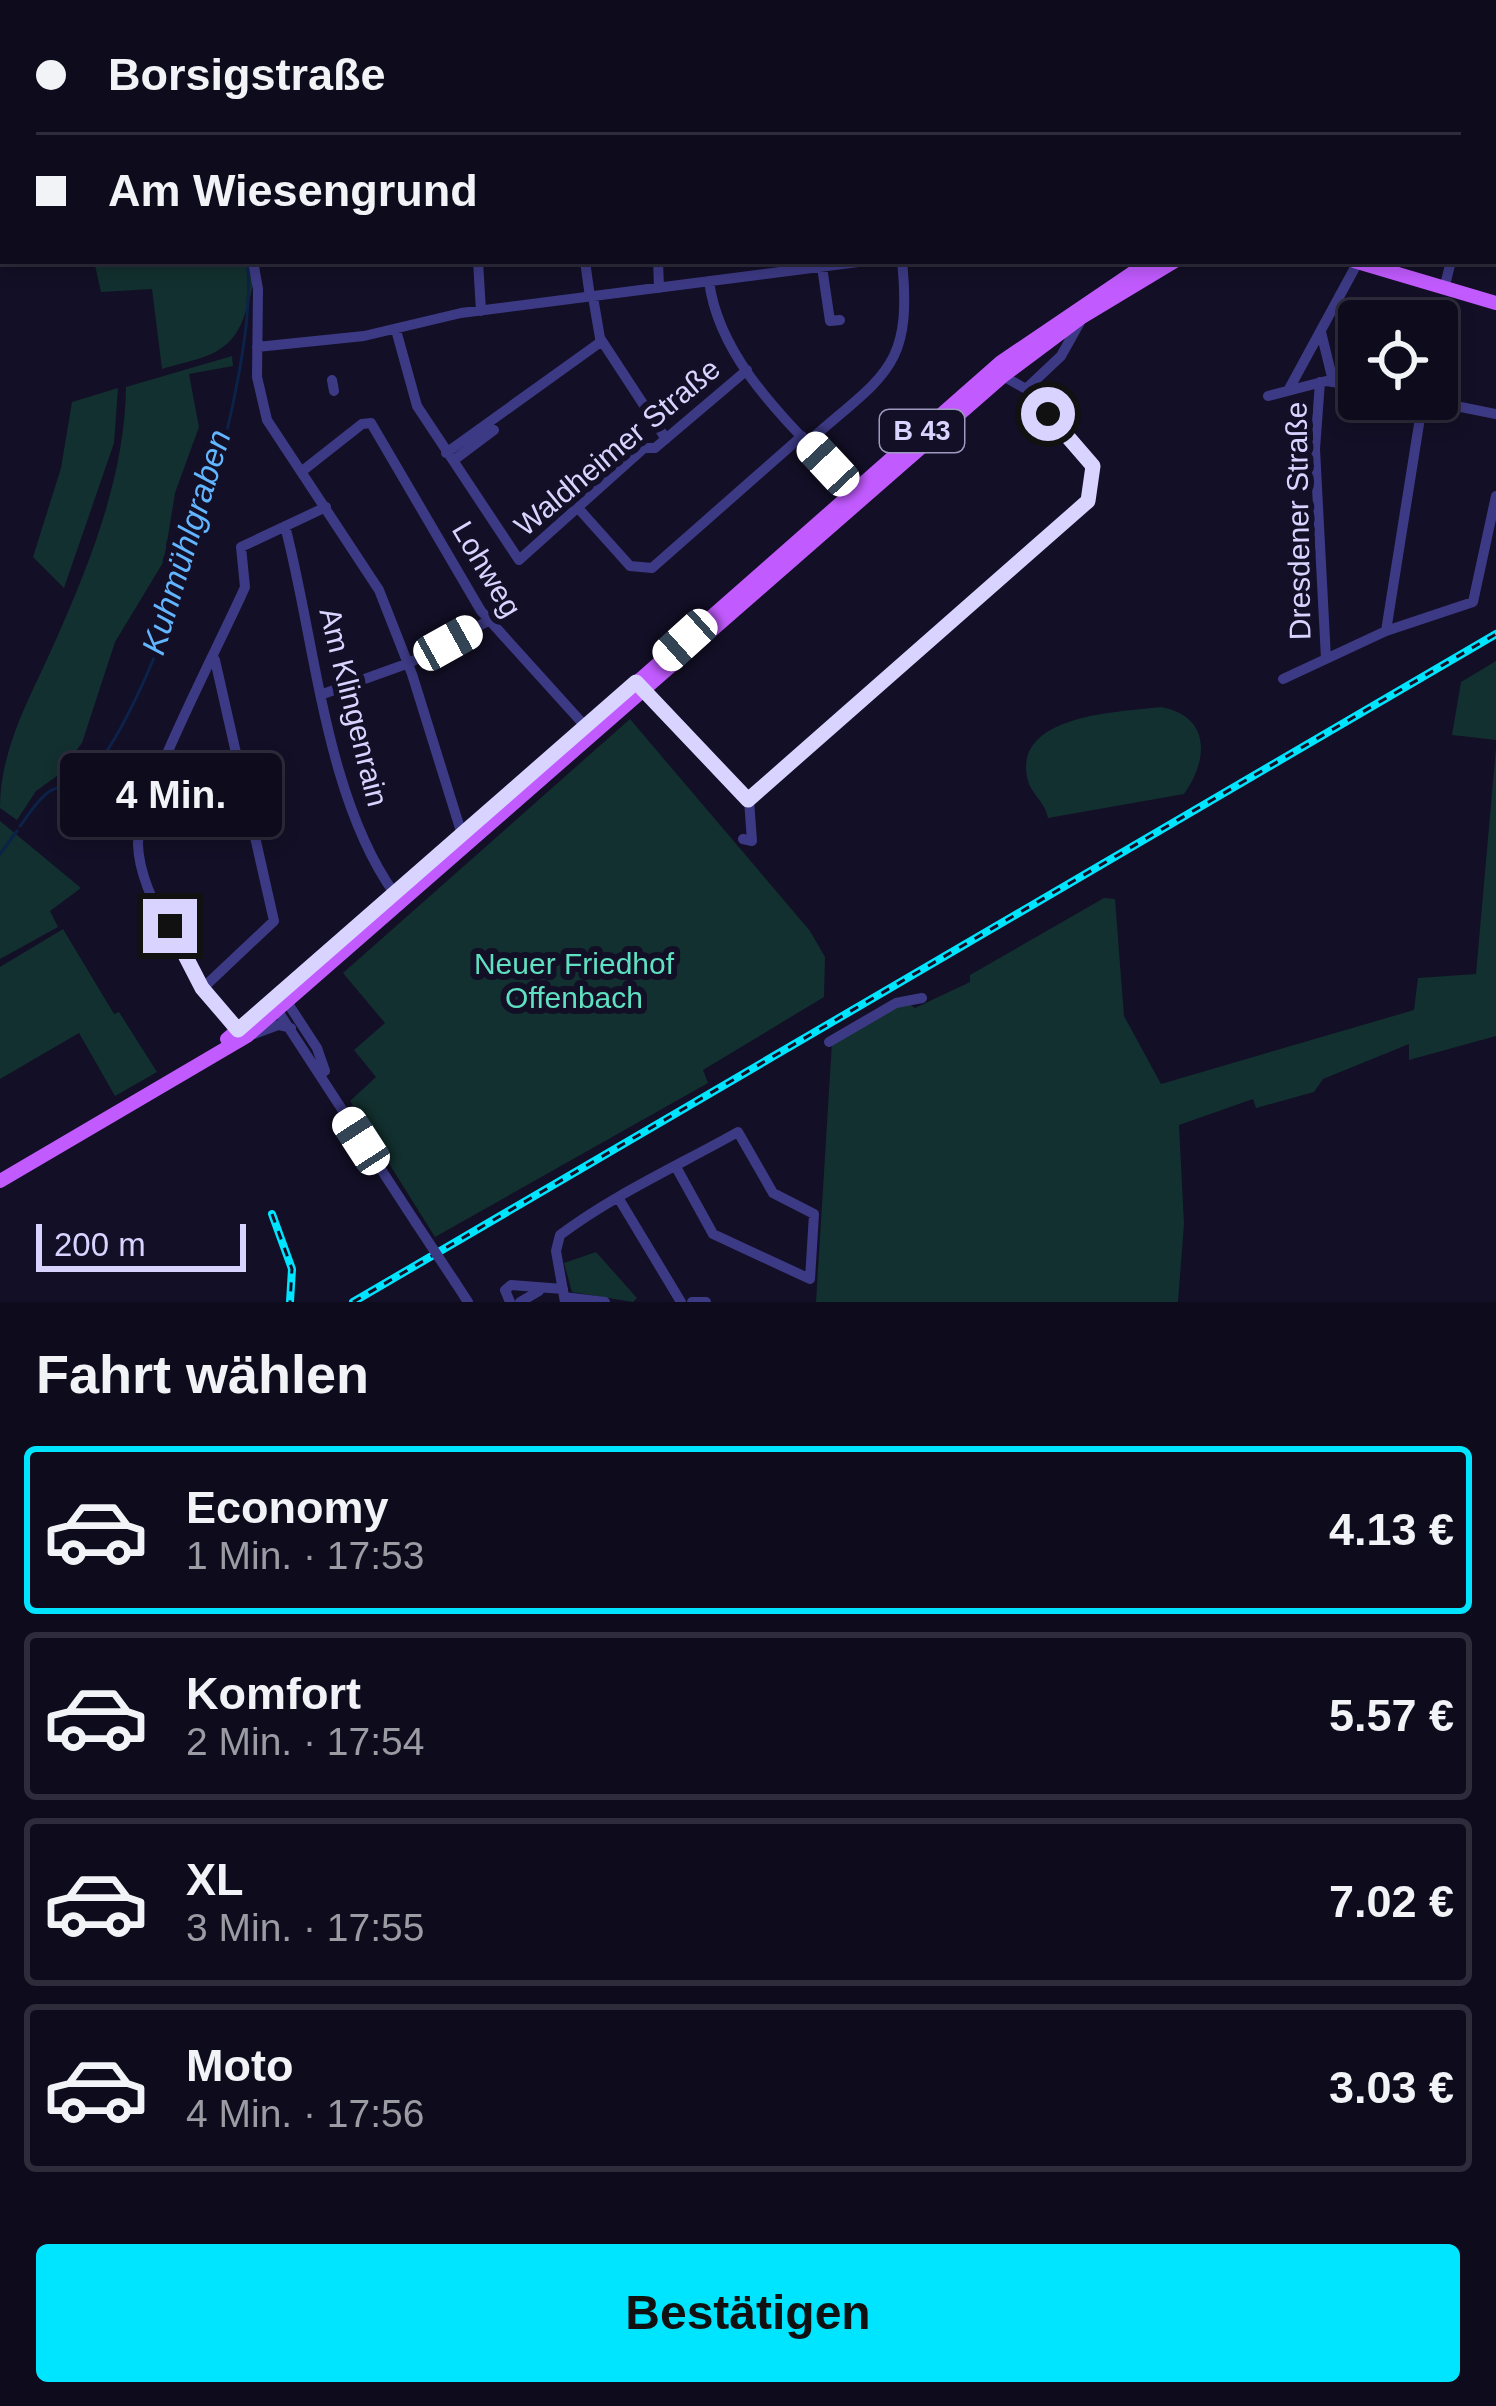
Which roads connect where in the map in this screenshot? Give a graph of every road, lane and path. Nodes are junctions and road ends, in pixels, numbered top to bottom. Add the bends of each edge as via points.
1 (254, 264) edge
2 (478, 264) edge
3 (586, 264) edge
4 (658, 264) edge
5 (844, 264) edge
6 (902, 264) edge
7 (1145, 264) edge
8 (1170, 264) edge
9 (1355, 264) edge
10 (1362, 264) edge
11 (1450, 264) edge
12 (775, 267) edge
13 (822, 267) junction
14 (709, 281) junction
15 (659, 288) junction
16 (1444, 290) junction
17 (592, 297) junction
18 (1496, 303) edge
19 (481, 311) junction
20 (1082, 316) junction
21 (840, 320) dead end
22 (396, 330) junction
23 (1321, 331) junction
24 (602, 341) junction
25 (257, 347) junction
26 (747, 370) junction
27 (1003, 376) junction
28 (1326, 381) junction
29 (1338, 383) edge
30 (1026, 388) junction
31 (1289, 389) junction
32 (1268, 396) dead end
33 (1458, 406) edge
34 (1496, 414) edge
35 (1419, 420) edge
36 (666, 439) junction
37 (805, 439) junction
38 (450, 457) junction
39 (301, 472) junction
40 (854, 492) junction
41 (1496, 496) edge
42 (326, 507) junction
43 (578, 508) junction
44 (284, 526) junction
45 (488, 621) junction
46 (1386, 631) junction
47 (214, 657) junction
48 (1326, 659) junction
49 (409, 663) junction
50 (1283, 679) dead end
51 (639, 687) junction
52 (323, 694) junction
53 (621, 703) junction
54 (585, 726) junction
55 (450, 799) junction
56 (748, 800) junction
57 (482, 826) junction
58 (743, 839) dead end
59 (463, 840) junction
60 (394, 892) junction
61 (202, 988) junction
62 (922, 998) dead end
63 (279, 1002) junction
64 (291, 1028) junction
65 (243, 1033) junction
66 (829, 1042) dead end
67 (329, 1086) junction
68 (676, 1167) junction
69 (0, 1181) edge
70 (620, 1199) junction
71 (539, 1291) junction
72 (564, 1296) edge
73 (468, 1302) edge
74 (510, 1302) edge
75 (520, 1302) edge
76 (605, 1302) edge
77 (681, 1302) edge
78 (692, 1302) edge
79 (706, 1302) edge

1 - 25 street
2 - 19 street
3 - 17 street
4 - 15 street
5 - 13 street
6 - 37 street via 906,320 898,351
7 - 40 main road, B 43 via 1015,351
8 - 20 main road, B 43
9 - 23 street
10 - 16 main road
11 - 16 street
12 - 13 street
12 - 14 street
13 - 21 street via 830,322
14 - 15 street
14 - 26 street via 714,317
15 - 17 street
16 - 18 main road
17 - 19 street
17 - 24 street
19 - 22 street
20 - 27 main road, B 43
20 - 30 street via 1061,356
22 - 25 street
22 - 38 street via 417,406
23 - 28 street, Dresdener Straße
23 - 31 street
24 - 36 street
24 - 38 street
25 - 39 street via 267,420
26 - 36 street, Waldheimer Straße
26 - 37 street
27 - 30 street
27 - 51 main road, B 43
28 - 29 street
28 - 31 street
28 - 48 street, Dresdener Straße via 1315,449
30 - 56 street via 1091,463 1088,501
31 - 32 street
33 - 34 street
35 - 46 street
36 - 43 street, Waldheimer Straße via 644,448
37 - 40 street
37 - 43 street via 648,569 630,566
38 - 43 street, Waldheimer Straße via 519,560
39 - 42 street
39 - 45 street, Lohweg via 368,422
40 - 51 main road, B 43
41 - 46 street via 1474,601
42 - 44 street
42 - 49 street via 374,581
44 - 47 street via 241,547 246,584
44 - 52 street, Am Klingenrain
45 - 49 street
45 - 54 street, Lohweg
46 - 48 street
47 - 61 street via 138,837 144,876
47 - 61 street via 274,921
48 - 50 street
49 - 52 street
49 - 55 street
51 - 53 main road, B 43
51 - 56 street
52 - 60 street, Am Klingenrain via 360,829
53 - 54 main road, B 43
53 - 57 main road, B 43
54 - 57 main road, B 43
55 - 57 street
55 - 59 street
56 - 58 street via 752,841
57 - 59 main road, B 43
59 - 60 main road, B 43
59 - 63 main road
60 - 63 main road, B 43
61 - 65 street
62 - 66 street
63 - 64 street
63 - 65 main road, B 43
63 - 67 street via 317,1048
64 - 65 street
64 - 67 street
65 - 69 main road, B 43
67 - 73 street, bridge
68 - 68 street via 713,1234 810,1280 814,1214 772,1193 738,1132
68 - 70 street
70 - 72 street via 564,1232 556,1251
70 - 77 street
71 - 72 street
71 - 74 street via 511,1286
71 - 75 street
72 - 76 street
78 - 79 street

